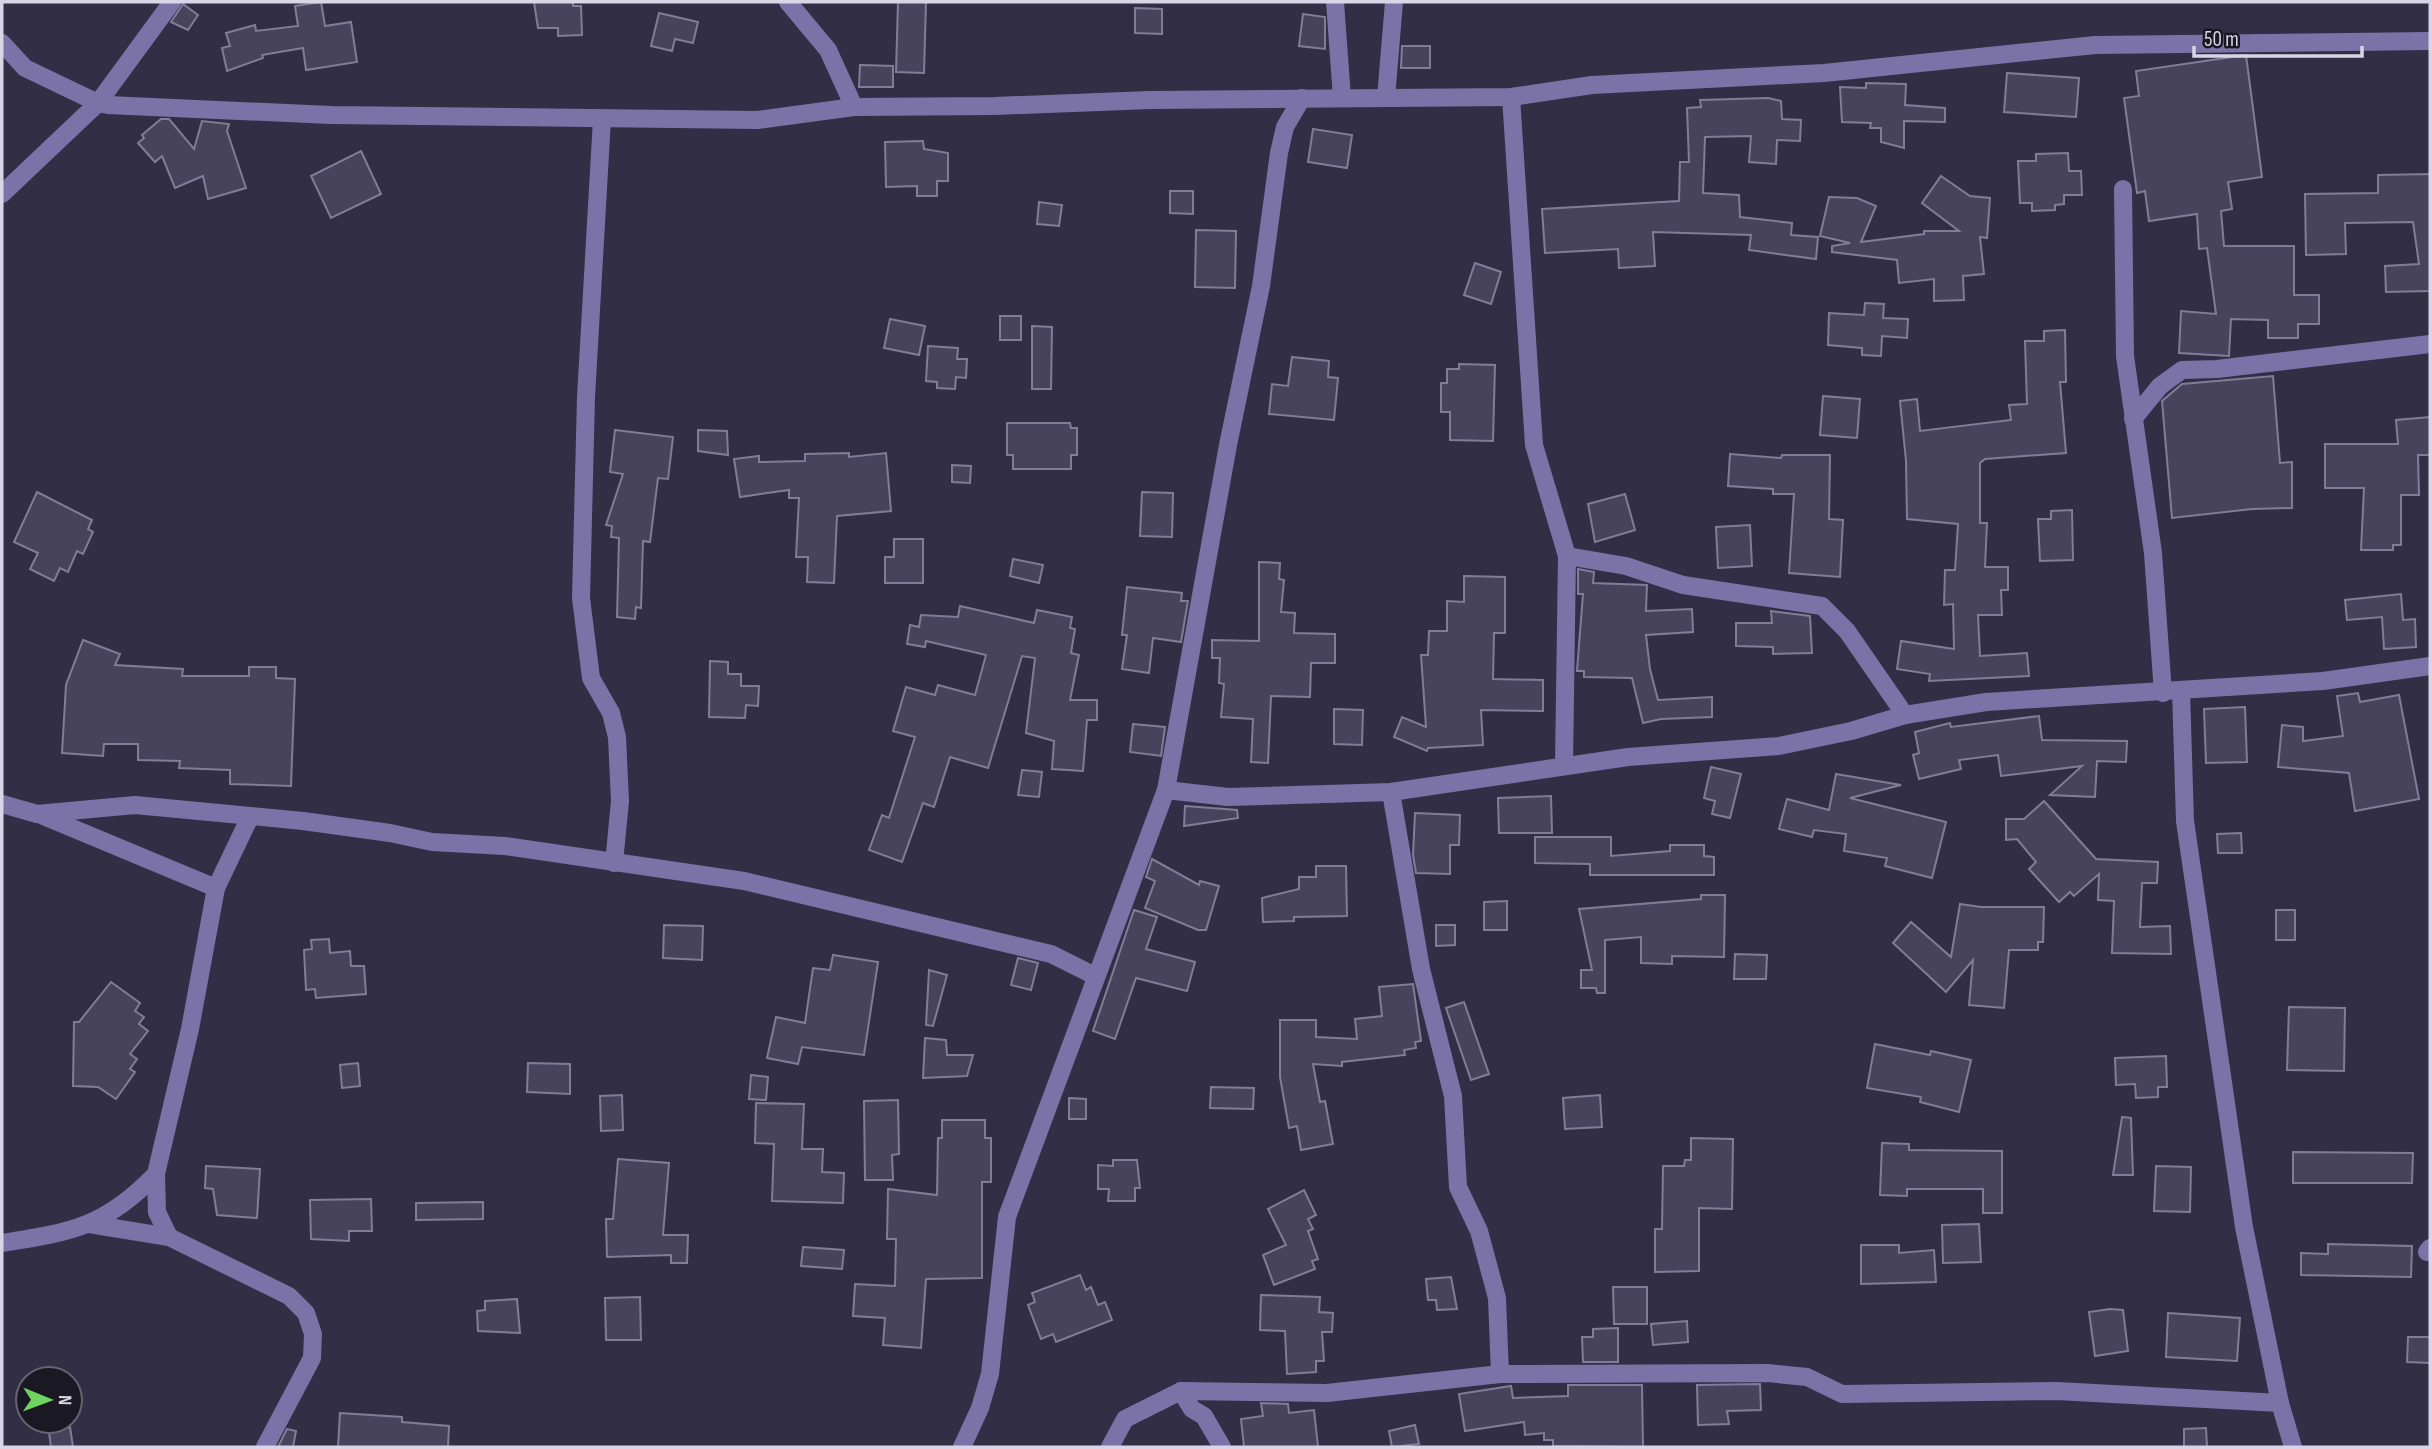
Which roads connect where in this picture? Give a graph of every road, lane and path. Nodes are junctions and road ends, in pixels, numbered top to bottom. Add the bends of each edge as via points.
1 (172, 2) edge
2 (788, 2) edge
3 (1335, 2) edge
4 (1394, 2) edge
5 (2430, 41) edge
6 (2, 43) edge
7 (1511, 97) junction
8 (1302, 98) junction
9 (1342, 98) junction
10 (1386, 98) junction
11 (98, 103) junction
12 (854, 107) junction
13 (602, 119) junction
14 (2123, 189) dead end
15 (2, 194) edge
16 (2430, 345) edge
17 (2133, 419) junction
18 (1567, 555) junction
19 (2430, 666) edge
20 (2172, 692) junction
21 (1905, 715) junction
22 (1564, 765) junction
23 (1166, 790) junction
24 (1391, 792) junction
25 (2, 804) edge
26 (37, 814) junction
27 (250, 817) junction
28 (614, 863) junction
29 (216, 888) junction
30 (1095, 976) junction
31 (156, 1174) junction
32 (89, 1224) junction
33 (169, 1237) junction
34 (2, 1243) edge
35 (1500, 1374) junction
36 (1181, 1391) junction
37 (2280, 1403) junction
38 (265, 1447) edge
39 (962, 1447) edge
40 (1110, 1447) edge
41 (1223, 1447) edge
42 (2292, 1447) edge

1 - 11 street
2 - 12 street via 828,50
3 - 9 street
4 - 10 street
5 - 7 street via 2095,45 1824,73 1592,85
6 - 11 street via 25,68
7 - 10 street
7 - 18 street via 1534,445
8 - 9 street
8 - 12 street
8 - 23 street via 1285,127 1279,153 1261,286
9 - 10 street
11 - 13 street via 331,115
11 - 15 street
12 - 13 street via 757,120
13 - 28 street via 586,397 581,598 592,678 611,713 617,737 620,800
14 - 17 street via 2125,356
16 - 17 street via 2182,370 2160,386
17 - 20 street
18 - 21 street via 1626,566 1683,585 1822,606 1847,631
18 - 22 street
19 - 20 street via 2323,681
20 - 21 street via 1986,702
20 - 37 street via 2185,821 2244,1227
21 - 22 street via 1779,746
22 - 24 street
23 - 24 street via 1228,797
23 - 30 street
24 - 35 street via 1421,970 1453,1096 1458,1187 1479,1231 1497,1298
25 - 26 street
26 - 27 street via 135,805
26 - 29 street
27 - 28 street
27 - 29 street
28 - 30 street via 744,881 1051,954
29 - 31 street via 190,1029
30 - 39 street via 1007,1217 990,1374
31 - 32 street via 129,1202
31 - 33 street via 157,1212
32 - 33 street
32 - 34 street
33 - 38 street via 289,1296 306,1313 313,1334 312,1358
35 - 36 street via 1328,1393
35 - 37 street via 1767,1373 1807,1377 1853,1395 2057,1391
36 - 40 street via 1125,1419
36 - 41 street
37 - 42 street

